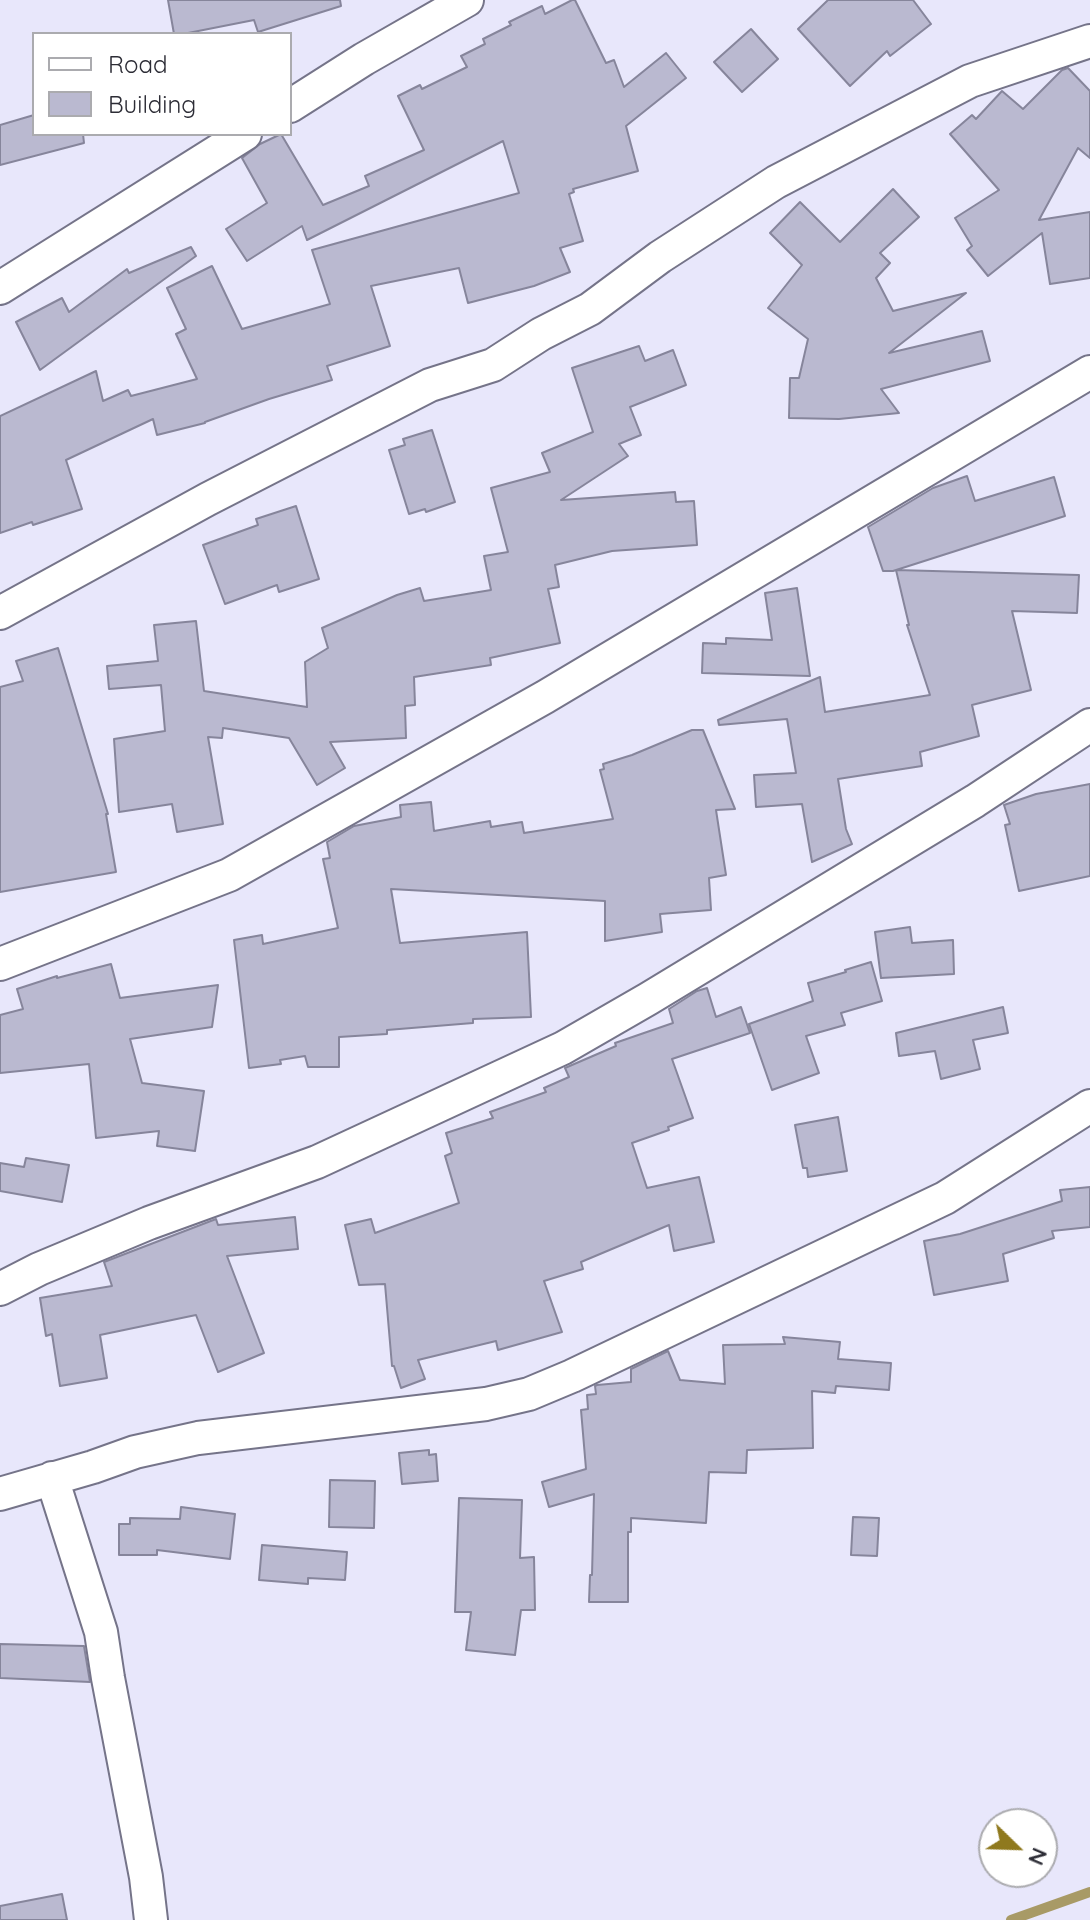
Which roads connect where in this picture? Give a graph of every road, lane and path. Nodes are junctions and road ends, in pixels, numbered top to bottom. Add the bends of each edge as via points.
1 (467, 0) edge
2 (1090, 41) edge
3 (292, 105) edge
4 (242, 136) edge
5 (0, 288) edge
6 (1090, 372) edge
7 (0, 613) edge
8 (1090, 725) edge
9 (0, 964) edge
10 (1090, 1106) edge
11 (0, 1289) edge
12 (52, 1478) junction
13 (0, 1494) edge
14 (151, 1920) edge

1 - 3 street
2 - 7 street via 970,81 776,182 590,309 493,365 430,385
4 - 5 street
6 - 9 street via 545,697 229,875
8 - 11 street via 975,801 563,1048 317,1162 149,1223
10 - 12 street via 945,1198 529,1394 486,1404 198,1438
12 - 13 street
12 - 14 street via 101,1632

